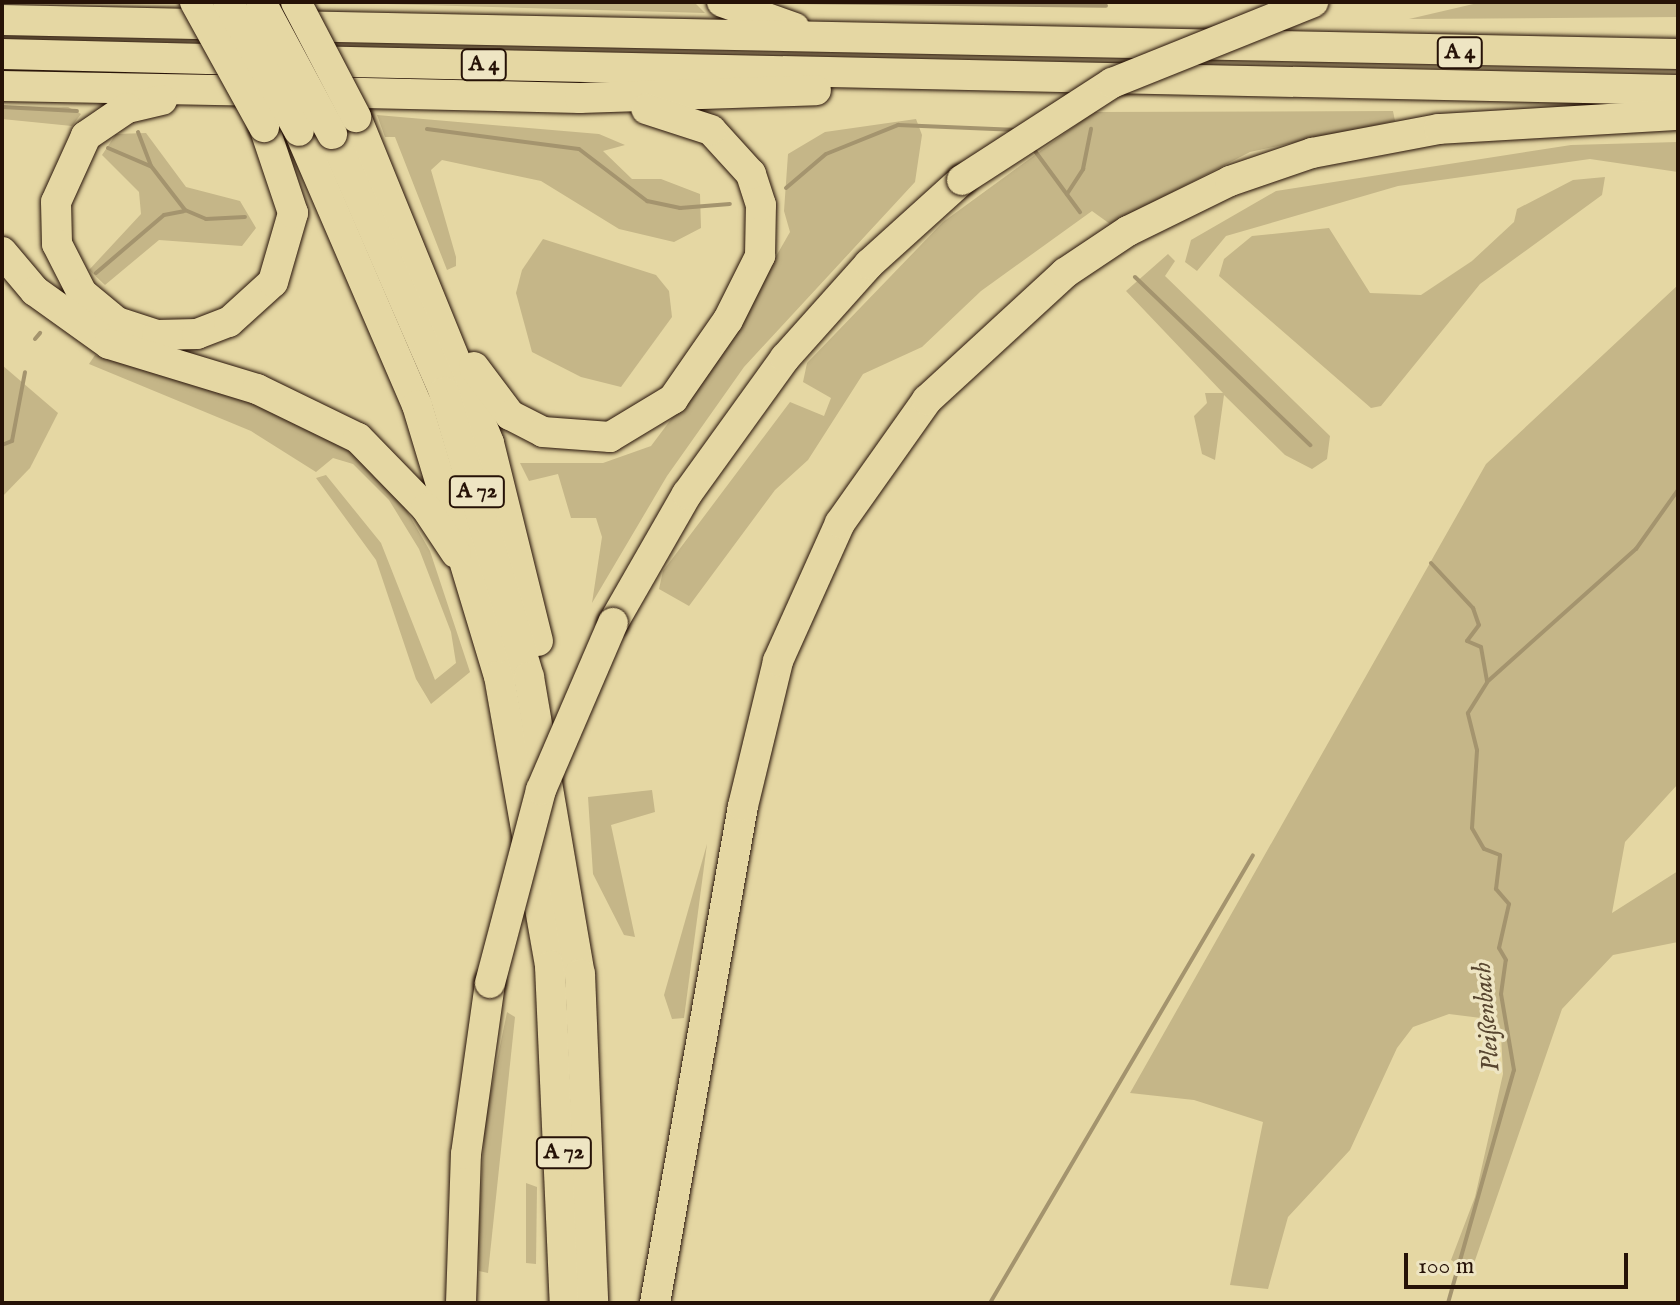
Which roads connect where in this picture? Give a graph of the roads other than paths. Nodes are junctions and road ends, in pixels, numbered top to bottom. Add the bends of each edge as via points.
1 (195, 2) edge
2 (228, 2) edge
3 (261, 2) edge
4 (296, 2) edge
5 (722, 2) edge
6 (1313, 2) edge
7 (2, 20) edge
8 (824, 38) junction
9 (2, 54) edge
10 (1678, 54) edge
11 (965, 76) junction
12 (2, 86) edge
13 (1678, 90) edge
14 (240, 91) junction
15 (580, 98) junction
16 (1678, 115) edge
17 (344, 125) junction
18 (2, 252) edge
19 (448, 329) junction
20 (473, 577) junction
21 (566, 869) junction
22 (461, 1303) edge
23 (565, 1303) edge
24 (593, 1303) edge
25 (655, 1303) edge

1 - 14 highway, bridge via 264,127 293,213 273,282 252,307 197,334 157,335 117,322 82,293 57,244 56,202 86,136 127,108
2 - 20 highway, A 72, bridge via 299,131 389,330
3 - 17 highway, A 72, bridge
4 - 17 highway, bridge
5 - 8 highway
6 - 22 highway, bridge via 1124,77 962,180 869,264 785,358 687,494 613,623 541,790 490,983 466,1154
7 - 8 highway, A 4
8 - 10 highway, A 4
9 - 11 highway, A 4
11 - 13 highway, A 4
11 - 15 highway via 733,96
12 - 14 highway
14 - 15 highway
15 - 19 highway via 687,119 734,150 761,205 760,256 749,286 673,399 610,437 554,435 510,415
16 - 25 highway via 1439,129 1312,153 1230,181 1128,231 1065,273 927,400 840,523 778,661 743,806
17 - 19 highway
17 - 21 highway, A 72 via 489,530 529,677
18 - 20 highway via 35,291 109,344 312,410 358,438 426,508
19 - 21 highway via 521,554 560,762
20 - 23 highway, A 72 via 519,768 550,966
21 - 24 highway, A 72 via 590,1124

